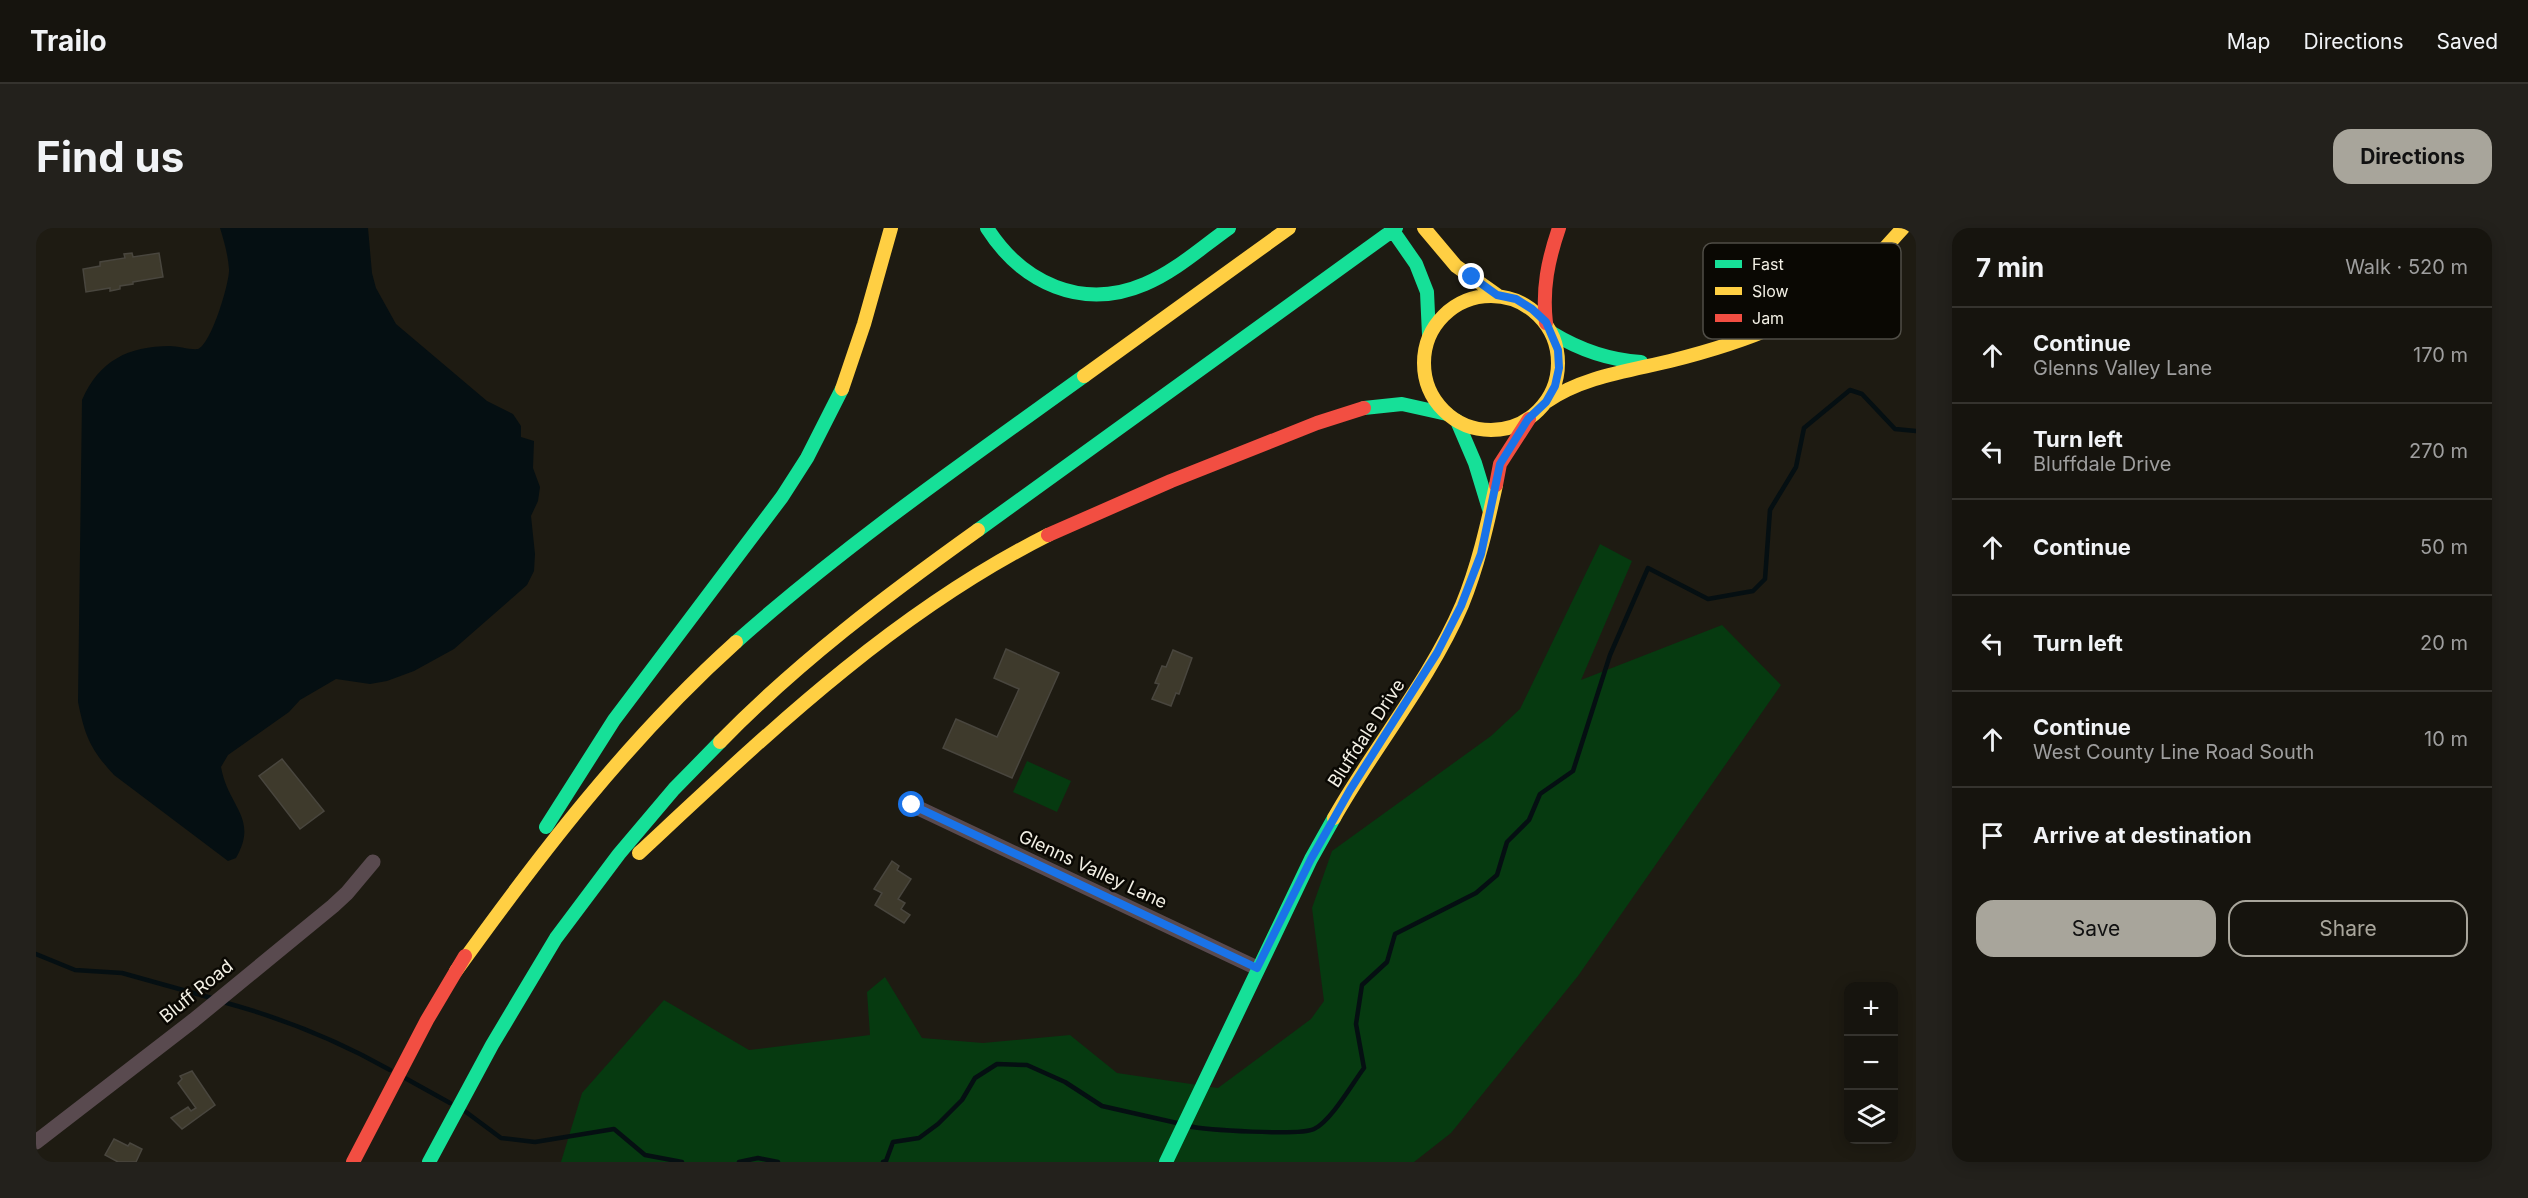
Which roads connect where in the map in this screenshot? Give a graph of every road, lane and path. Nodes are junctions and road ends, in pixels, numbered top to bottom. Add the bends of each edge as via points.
1 (891, 228) edge
2 (987, 228) edge
3 (1229, 228) edge
4 (1289, 228) edge
5 (1391, 228) edge
6 (1396, 228) edge
7 (1424, 228) edge
8 (1559, 228) edge
9 (1903, 228) edge
10 (1889, 243) edge
11 (1497, 295) junction
12 (1549, 328) junction
13 (1429, 335) junction
14 (1751, 339) edge
15 (1662, 362) junction
16 (1546, 402) junction
17 (1452, 417) junction
18 (1528, 419) junction
19 (1490, 513) junction
20 (912, 805) dead end
21 (373, 862) dead end
22 (582, 904) junction
23 (1257, 968) junction
24 (456, 971) junction
25 (36, 1142) edge
26 (353, 1162) edge
27 (429, 1162) edge
28 (1166, 1162) edge

1 - 24 main road via 852,361 829,417 798,471 613,721
2 - 3 main road via 1023,271 1053,286 1086,293 1116,293 1146,283
4 - 24 main road via 909,502 790,594 730,647 682,692 594,791
5 - 13 main road via 1416,264 1426,292
6 - 22 main road via 830,640 755,707 674,789
7 - 11 main road via 1456,266
8 - 12 main road via 1543,286
9 - 10 main road
11 - 12 main road via 1516,299 1532,309
11 - 13 main road via 1457,304 1441,317
12 - 15 main road via 1586,352 1604,358
12 - 16 main road via 1558,350 1559,368
13 - 17 main road via 1425,377 1433,397
14 - 15 main road
15 - 16 main road via 1580,383
16 - 18 main road
17 - 18 main road via 1474,428 1493,430
17 - 19 main road, Bluffdale Drive via 1475,463
17 - 22 main road via 1394,403 1340,416 1138,493 1015,554 915,617 798,706
18 - 19 main road, Bluffdale Drive via 1500,464
19 - 23 main road, Bluffdale Drive via 1481,554 1437,653 1350,790
20 - 23 street, Glenns Valley Lane
21 - 25 street, Bluff Road via 347,893 194,1020
22 - 27 main road via 556,938
23 - 28 main road, Bluffdale Drive
24 - 26 main road

